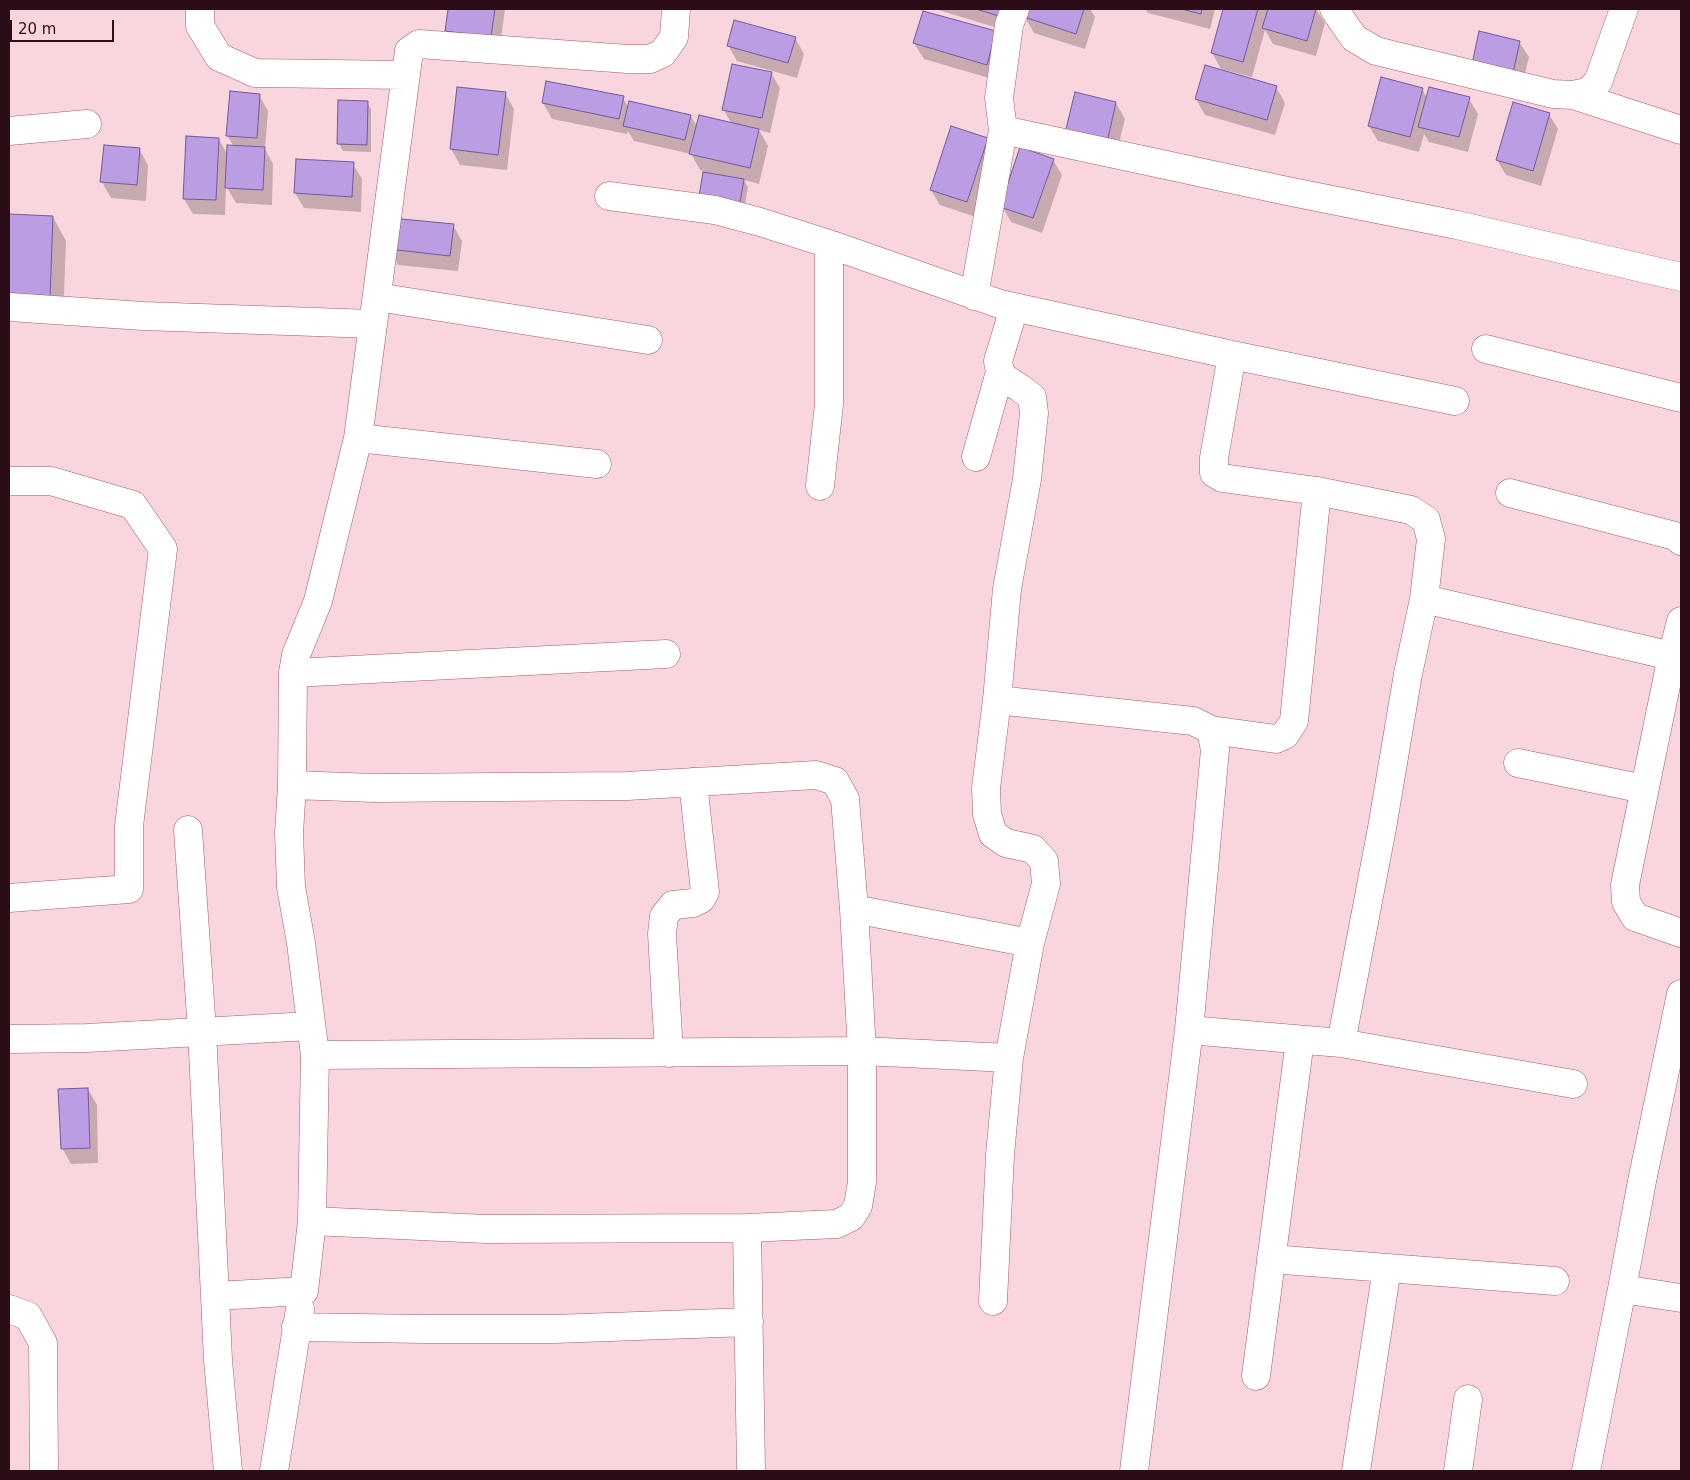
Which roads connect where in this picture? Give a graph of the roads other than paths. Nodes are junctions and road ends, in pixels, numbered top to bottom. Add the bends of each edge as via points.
1 (200, 9) edge
2 (676, 9) edge
3 (1015, 9) edge
4 (1334, 9) edge
5 (1624, 9) edge
6 (406, 76) junction
7 (1572, 95) junction
8 (87, 124) dead end
9 (1003, 130) junction
10 (1681, 130) edge
11 (9, 131) edge
12 (609, 196) dead end
13 (829, 244) junction
14 (1681, 277) edge
15 (974, 296) junction
16 (377, 297) junction
17 (9, 307) edge
18 (1014, 308) junction
19 (373, 324) junction
20 (648, 340) dead end
21 (1486, 349) dead end
22 (1232, 355) junction
23 (1000, 372) junction
24 (1681, 398) edge
25 (1454, 401) dead end
26 (358, 438) junction
27 (976, 457) dead end
28 (597, 464) dead end
29 (9, 481) edge
30 (820, 486) dead end
31 (1317, 491) junction
32 (1510, 493) dead end
33 (1681, 541) edge
34 (1424, 599) junction
35 (1681, 621) edge
36 (666, 654) dead end
37 (1672, 656) junction
38 (293, 672) junction
39 (997, 700) junction
40 (1211, 730) junction
41 (1518, 763) dead end
42 (693, 782) junction
43 (292, 785) junction
44 (1644, 788) junction
45 (188, 830) dead end
46 (9, 898) edge
47 (854, 909) junction
48 (1681, 933) edge
49 (1030, 943) junction
50 (1681, 994) edge
51 (311, 1026) junction
52 (202, 1030) junction
53 (1189, 1030) junction
54 (9, 1039) edge
55 (1300, 1040) junction
56 (1341, 1043) junction
57 (862, 1052) junction
58 (669, 1053) junction
59 (315, 1055) junction
60 (1009, 1058) junction
61 (1573, 1084) dead end
62 (312, 1221) junction
63 (747, 1228) junction
64 (1271, 1259) junction
65 (1387, 1268) junction
66 (1555, 1281) dead end
67 (1622, 1289) junction
68 (304, 1291) junction
69 (214, 1296) junction
70 (1681, 1298) edge
71 (993, 1301) dead end
72 (9, 1310) edge
73 (749, 1322) junction
74 (296, 1327) junction
75 (1256, 1376) dead end
76 (1468, 1399) dead end
77 (44, 1471) edge
78 (228, 1471) edge
79 (274, 1471) edge
80 (751, 1471) edge
81 (1134, 1471) edge
82 (1356, 1471) edge
83 (1458, 1471) edge
84 (1586, 1471) edge

1 - 6 street via 200,26 220,57 255,74
2 - 6 street via 674,37 663,53 650,59 419,44 408,51
3 - 9 street via 1009,25 999,98
4 - 7 street via 1354,38 1376,51 1553,94
5 - 7 street via 1598,82 1587,92
6 - 16 street
7 - 10 street
8 - 11 street
9 - 14 street via 1457,225
9 - 15 street
12 - 13 street via 714,210
13 - 15 street
13 - 30 street via 829,404
15 - 18 street
16 - 19 street
16 - 20 street
17 - 19 street via 143,316
18 - 22 street
18 - 23 street via 998,361
19 - 26 street
21 - 24 street
22 - 25 street
22 - 31 street via 1214,473 1222,478
23 - 27 street
23 - 39 street via 1006,380 1032,397 1034,413 1027,479 1007,589
26 - 28 street
26 - 38 street via 320,592 296,654
29 - 46 street via 51,481 133,505 163,548 129,826 129,889
31 - 34 street via 1411,510 1426,520 1431,539
31 - 40 street via 1294,721 1285,734 1276,739
32 - 33 street via 1675,536
34 - 37 street
34 - 56 street
35 - 37 street
36 - 38 street
37 - 44 street
38 - 43 street
39 - 40 street via 1193,721
39 - 49 street via 986,788 987,814 994,834 1006,843 1033,849 1044,861 1046,884
40 - 53 street via 1215,750
41 - 44 street
42 - 43 street via 626,786 404,788
42 - 47 street via 816,775 835,782 845,799
42 - 58 street via 705,892 693,903 673,905 664,916 662,934
43 - 51 street via 289,834 291,887
44 - 48 street via 1624,885 1626,902 1635,917
45 - 52 street
47 - 49 street
47 - 57 street
49 - 60 street
50 - 67 street
51 - 52 street
51 - 59 street
52 - 54 street via 87,1038
52 - 69 street
53 - 55 street
53 - 81 street
55 - 56 street
55 - 64 street
56 - 61 street
57 - 58 street
57 - 60 street
57 - 63 street via 862,1182 858,1206 851,1218 836,1224
58 - 59 street
59 - 62 street
60 - 71 street via 1000,1155
62 - 63 street via 486,1229
62 - 68 street
63 - 73 street
64 - 65 street
64 - 75 street
65 - 66 street
65 - 82 street
67 - 70 street
67 - 84 street
68 - 69 street
68 - 74 street
69 - 78 street
72 - 77 street via 28,1316 43,1343
73 - 74 street via 554,1329
73 - 80 street
74 - 79 street
76 - 83 street

